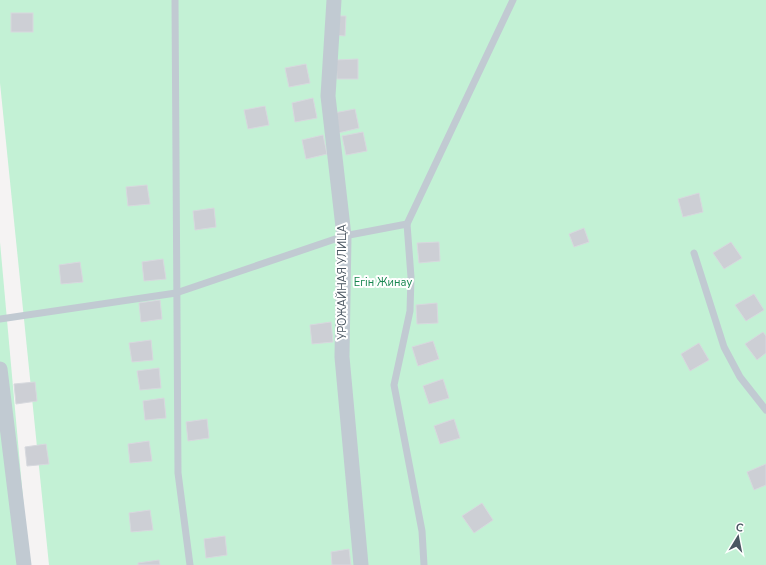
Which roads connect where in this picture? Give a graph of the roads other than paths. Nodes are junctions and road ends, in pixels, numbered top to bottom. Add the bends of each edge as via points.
1 (175, 0) edge
2 (334, 0) edge
3 (513, 0) edge
4 (407, 224) junction
5 (344, 236) junction
6 (694, 253) dead end
7 (176, 292) junction
8 (0, 319) edge
9 (0, 369) edge
10 (766, 410) edge
11 (24, 565) edge
12 (190, 565) edge
13 (361, 565) edge
14 (424, 565) edge

1 - 7 lane
2 - 5 street, УРОЖАЙНАЯ УЛИЦА via 328,96
3 - 4 lane
4 - 5 lane
4 - 14 lane via 411,277 410,311 394,385 422,531
5 - 7 lane
5 - 13 street, УРОЖАЙНАЯ УЛИЦА via 342,357
6 - 10 lane via 724,347 740,377
7 - 8 lane
7 - 12 lane via 178,474
9 - 11 street

